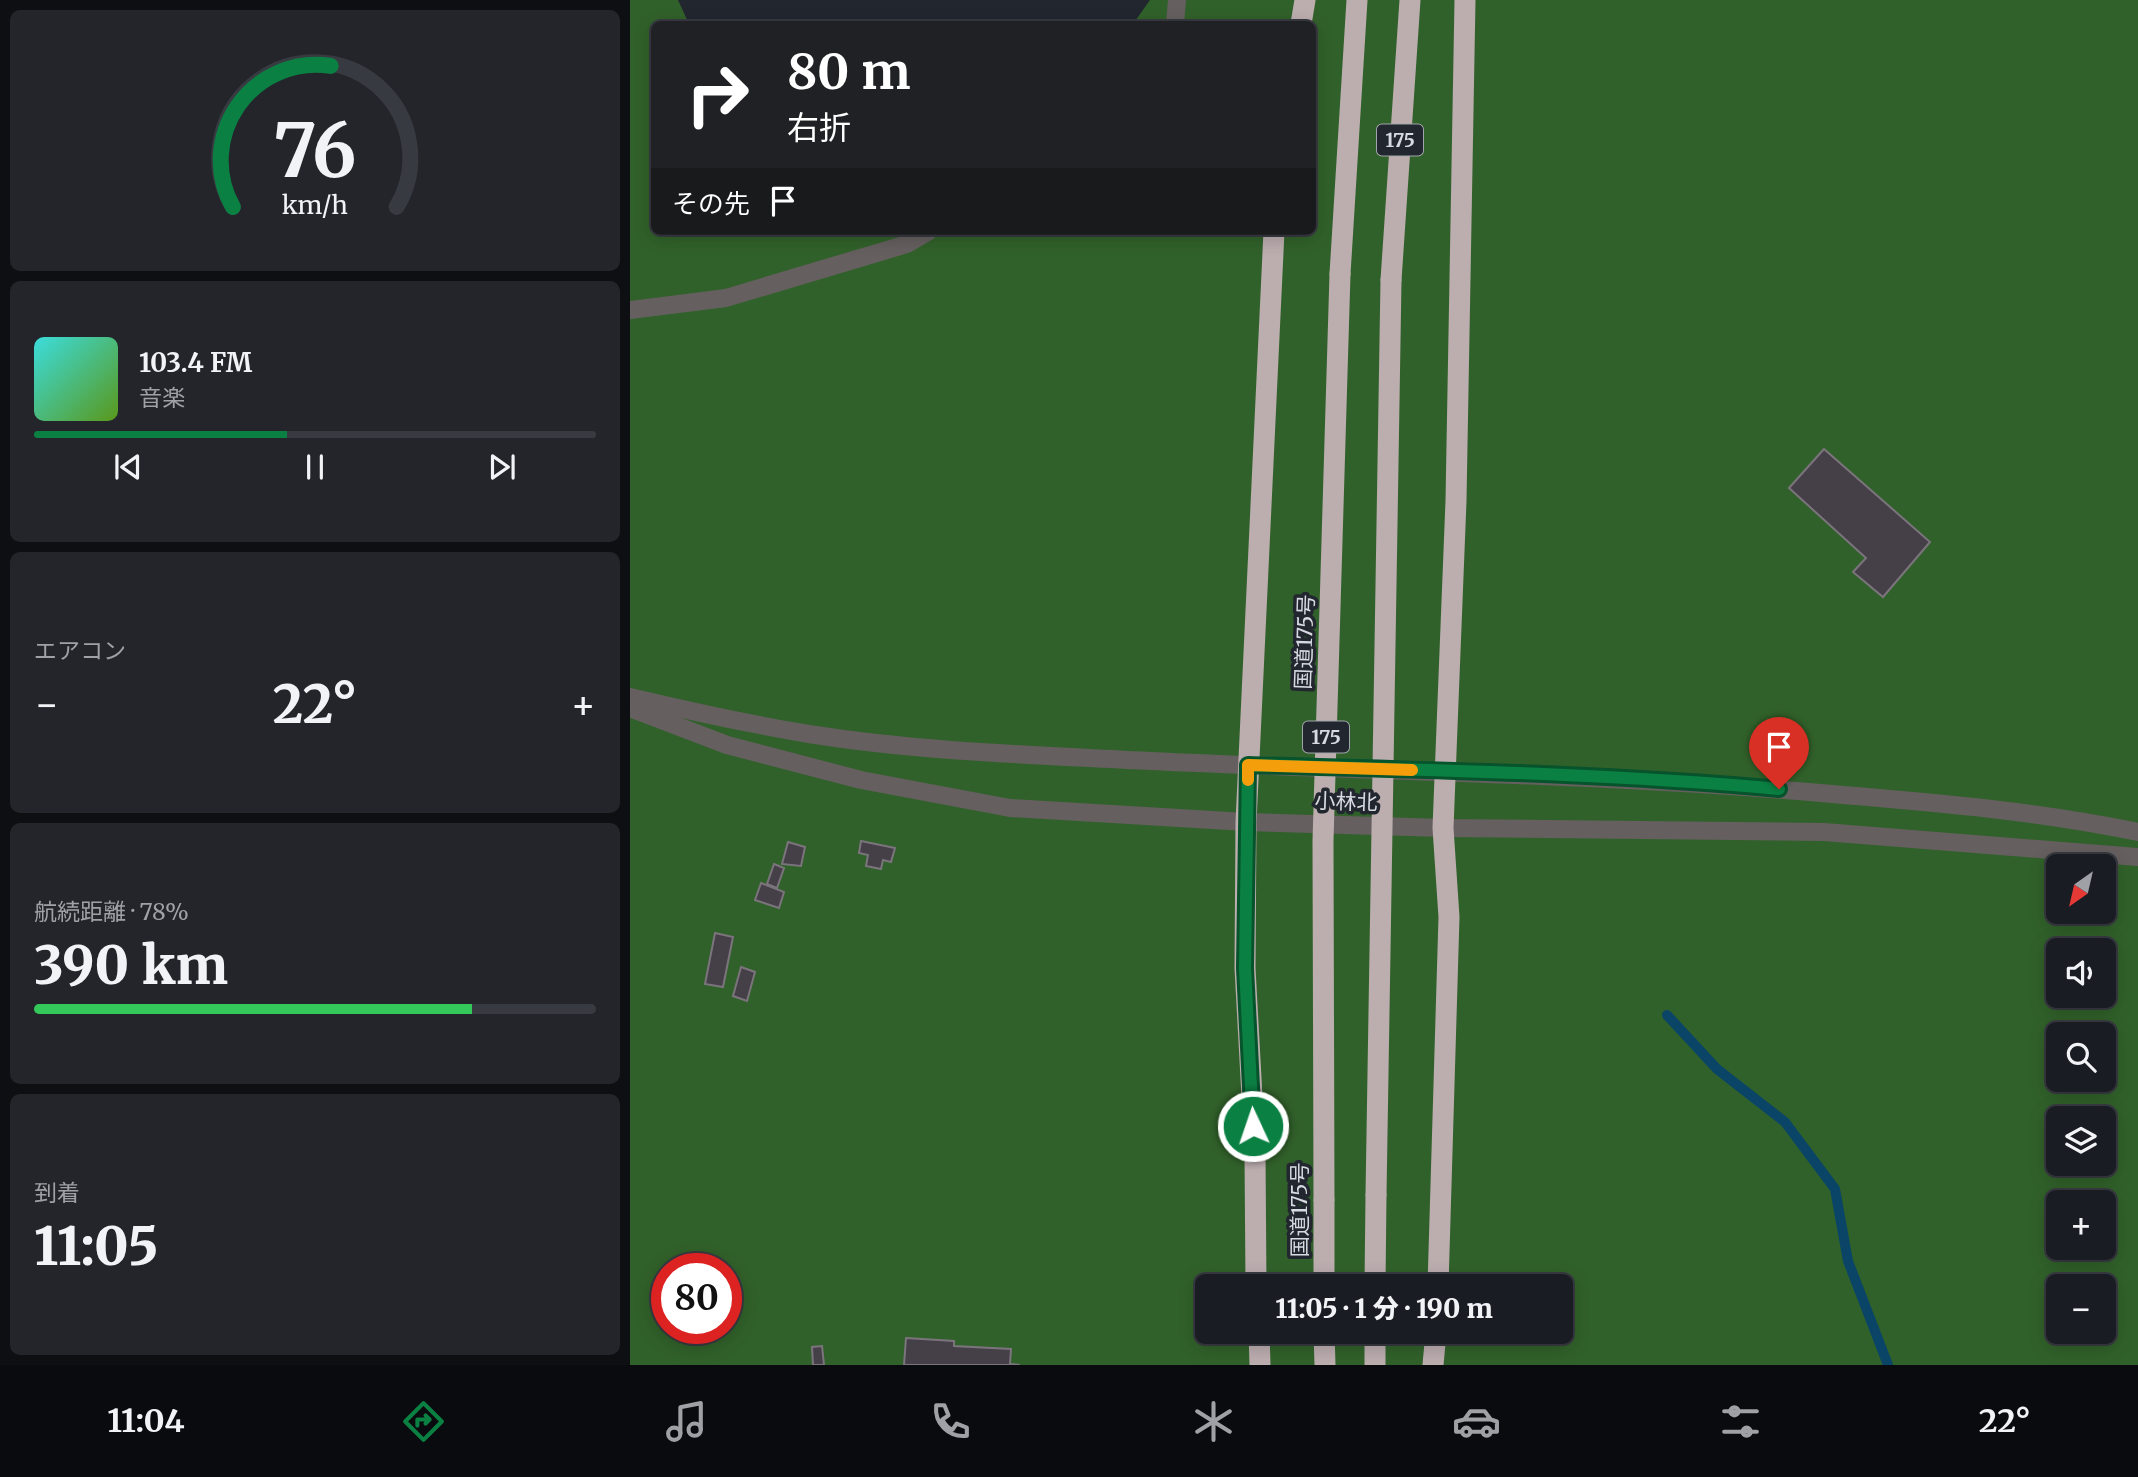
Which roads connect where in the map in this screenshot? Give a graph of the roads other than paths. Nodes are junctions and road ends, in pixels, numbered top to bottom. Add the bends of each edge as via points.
1 (1177, 0) edge
2 (1305, 0) edge
3 (1357, 0) edge
4 (1410, 0) edge
5 (1465, 0) edge
6 (1175, 21) edge
7 (1302, 21) edge
8 (922, 235) edge
9 (1273, 235) edge
10 (630, 310) edge
11 (630, 697) edge
12 (630, 708) edge
13 (1248, 765) junction
14 (1445, 771) junction
15 (1247, 821) junction
16 (1443, 828) junction
17 (2138, 832) edge
18 (2138, 857) edge
19 (1256, 1274) edge
20 (1324, 1274) edge
21 (1376, 1274) edge
22 (1438, 1274) edge
23 (1260, 1344) edge
24 (1325, 1344) edge
25 (1375, 1344) edge
26 (1435, 1344) edge
27 (1261, 1365) edge
28 (1325, 1365) edge
29 (1375, 1365) edge
30 (1433, 1365) edge

1 - 6 street
2 - 7 highway
3 - 20 highway, 国道175号 / 175, bridge via 1340,274 1323,841
4 - 21 highway, 175, bridge via 1391,280
5 - 14 highway via 1456,501
8 - 10 street via 907,244 726,298
9 - 13 highway
11 - 13 street via 811,734 922,747
12 - 15 street, 小林北 via 727,745 834,773 1010,808
13 - 14 street
13 - 15 highway
14 - 16 highway
14 - 17 street via 1726,784 1968,806 2070,818
15 - 16 street, 小林北
15 - 19 highway via 1245,968
16 - 18 street, 小林北 via 1824,832
16 - 22 highway via 1449,917
23 - 27 highway
24 - 28 highway
25 - 29 highway
26 - 30 highway

